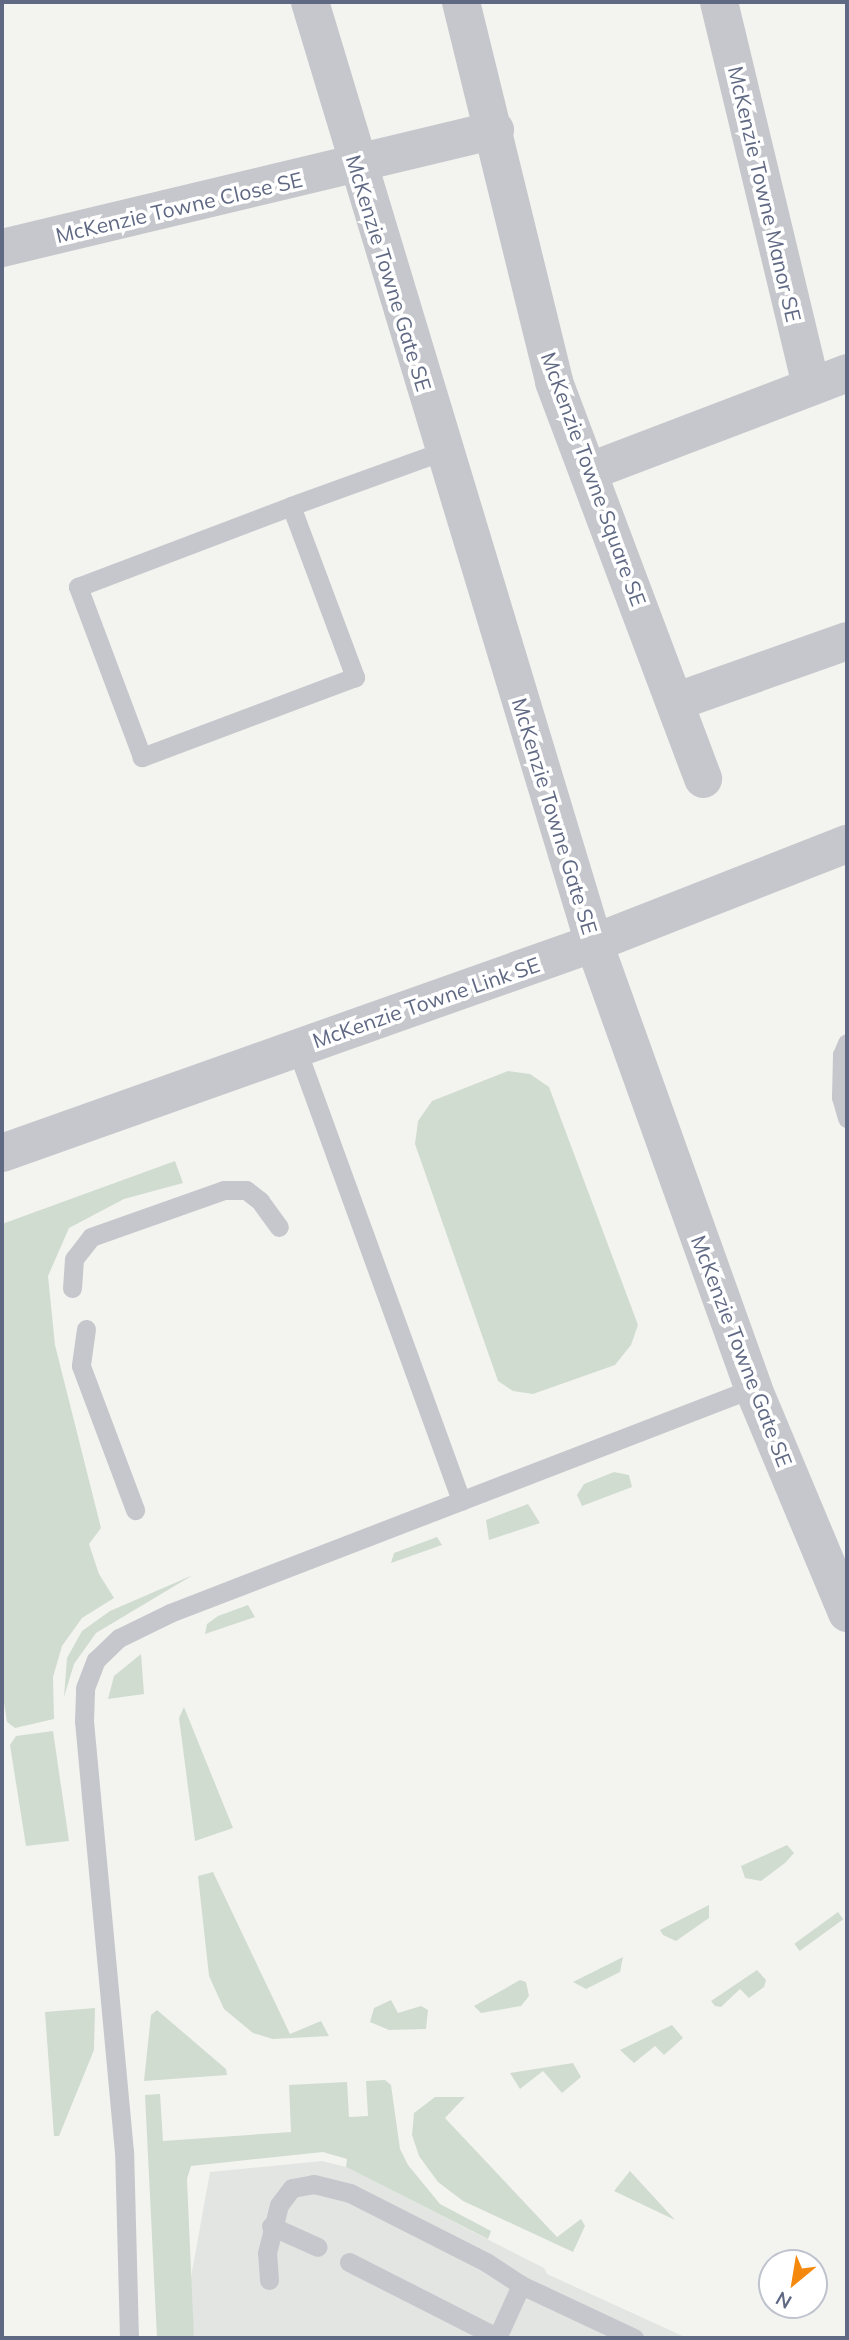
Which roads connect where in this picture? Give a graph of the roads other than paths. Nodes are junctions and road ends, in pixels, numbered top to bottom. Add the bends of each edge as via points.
1 (310, 2) edge
2 (461, 2) edge
3 (719, 2) edge
4 (495, 130) junction
5 (357, 166) junction
6 (2, 248) edge
7 (847, 373) edge
8 (811, 386) junction
9 (443, 451) junction
10 (588, 472) junction
11 (290, 506) junction
12 (847, 641) edge
13 (675, 702) junction
14 (703, 779) dead end
15 (847, 844) edge
16 (594, 943) junction
17 (847, 1042) edge
18 (296, 1047) junction
19 (847, 1118) edge
20 (2, 1153) edge
21 (279, 1227) dead end
22 (72, 1289) dead end
23 (86, 1329) dead end
24 (753, 1388) junction
25 (461, 1501) junction
26 (135, 1510) dead end
27 (847, 1613) edge
28 (271, 2226) junction
29 (318, 2247) dead end
30 (349, 2262) dead end
31 (269, 2280) dead end
32 (521, 2285) junction
33 (128, 2338) edge
34 (497, 2338) edge
35 (634, 2338) edge

1 - 5 street, McKenzie Towne Gate SE
2 - 4 street, McKenzie Towne Square SE
3 - 8 street, McKenzie Towne Manor SE
4 - 5 street
4 - 10 street, McKenzie Towne Square SE via 554,382
5 - 6 street, McKenzie Towne Close SE
5 - 9 street, McKenzie Towne Gate SE
7 - 8 street
8 - 10 street
9 - 11 lane
9 - 16 street, McKenzie Towne Gate SE
10 - 13 street, McKenzie Towne Square SE
11 - 11 lane via 78,587 142,757 355,677
12 - 13 street
13 - 14 street, McKenzie Towne Square SE
15 - 16 street, McKenzie Towne Link SE
16 - 18 street, McKenzie Towne Link SE
16 - 24 street, McKenzie Towne Gate SE
17 - 19 lane via 842,1055 841,1097
18 - 20 street, McKenzie Towne Link SE
18 - 25 lane
21 - 22 lane via 246,1190 224,1190 91,1237 74,1259
23 - 26 lane via 82,1366
24 - 25 lane
24 - 27 street, McKenzie Towne Gate SE
25 - 33 lane via 170,1613 119,1638 96,1660 85,1688 83,1721 124,2152
28 - 29 lane
28 - 31 lane
28 - 32 lane via 292,2188 314,2184 350,2193 486,2262
30 - 34 lane
32 - 34 lane
32 - 35 lane

